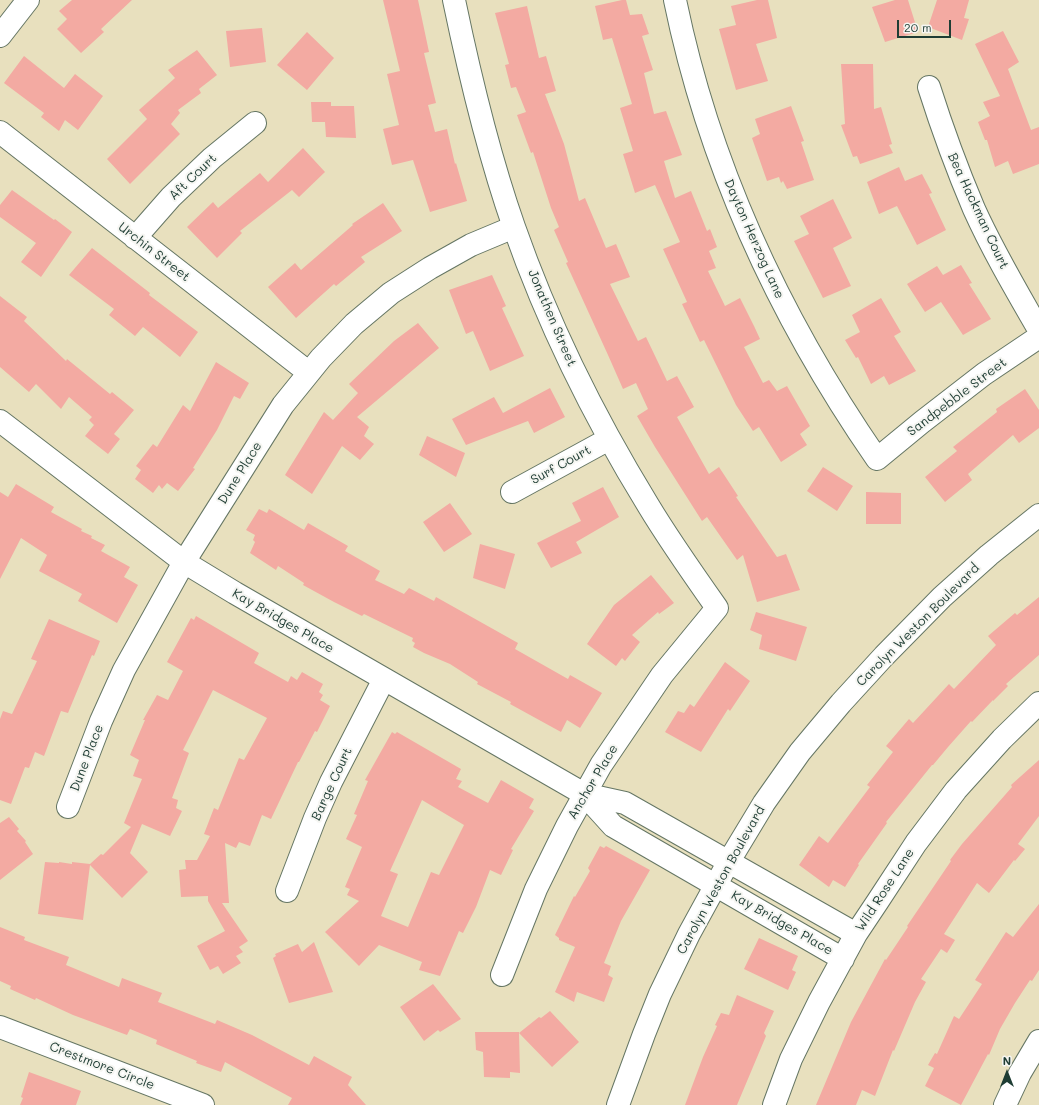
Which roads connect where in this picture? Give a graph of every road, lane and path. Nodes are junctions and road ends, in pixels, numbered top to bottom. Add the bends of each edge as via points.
1 (28, 0) edge
2 (454, 0) edge
3 (675, 0) edge
4 (0, 36) edge
5 (929, 87) dead end
6 (255, 123) dead end
7 (0, 132) edge
8 (514, 227) junction
9 (135, 238) junction
10 (1039, 330) edge
11 (1039, 337) edge
12 (308, 372) junction
13 (1, 425) edge
14 (609, 439) junction
15 (877, 460) joint
16 (512, 492) dead end
17 (1039, 516) edge
18 (184, 562) junction
19 (717, 608) joint
20 (384, 679) junction
21 (1039, 703) edge
22 (584, 794) junction
23 (68, 807) dead end
24 (729, 861) junction
25 (716, 885) junction
26 (287, 891) dead end
27 (856, 934) junction
28 (843, 958) junction
29 (502, 975) dead end
30 (1, 1029) edge
31 (1039, 1041) edge
32 (203, 1105) edge
33 (618, 1105) edge
34 (774, 1105) edge
35 (1005, 1105) edge

1 - 4 street
2 - 8 street, Jonathen Street via 467,66
3 - 15 street, Dayton Herzog Lane via 695,83 737,206 763,265 824,380
5 - 10 street, Bea Hackman Court via 949,148 975,210 1003,269
6 - 9 street, Aft Court via 212,158 171,197
7 - 9 street, Urchin Street
8 - 12 street, Dune Place via 464,249 391,293 354,324
8 - 14 street, Jonathen Street via 541,298
9 - 12 street, Urchin Street
11 - 15 street, Sandpebble Street via 984,374
12 - 18 street, Dune Place via 283,405
13 - 18 street, Kay Bridges Place
14 - 16 street, Surf Court
14 - 19 street, Jonathen Street via 648,505
17 - 24 street, Carolyn Weston Boulevard via 989,555 942,597 841,703 800,752 764,803
18 - 20 street, Kay Bridges Place
18 - 23 street, Dune Place via 124,670
19 - 22 street, Anchor Place via 662,675
20 - 22 street, Kay Bridges Place
20 - 26 street, Barge Court via 331,782
21 - 27 street, Wild Rose Lane via 956,790 916,843
22 - 24 street, Kay Bridges Place via 625,803
22 - 25 street, Kay Bridges Place via 613,826
22 - 29 street, Anchor Place via 536,889
24 - 25 street, Carolyn Weston Boulevard
24 - 27 street, Kay Bridges Place
25 - 28 street, Kay Bridges Place
25 - 33 street, Carolyn Weston Boulevard via 660,994
27 - 28 street, Wild Rose Lane
28 - 34 street, Wild Rose Lane via 791,1059
30 - 32 street, Crestmore Circle
31 - 35 street

